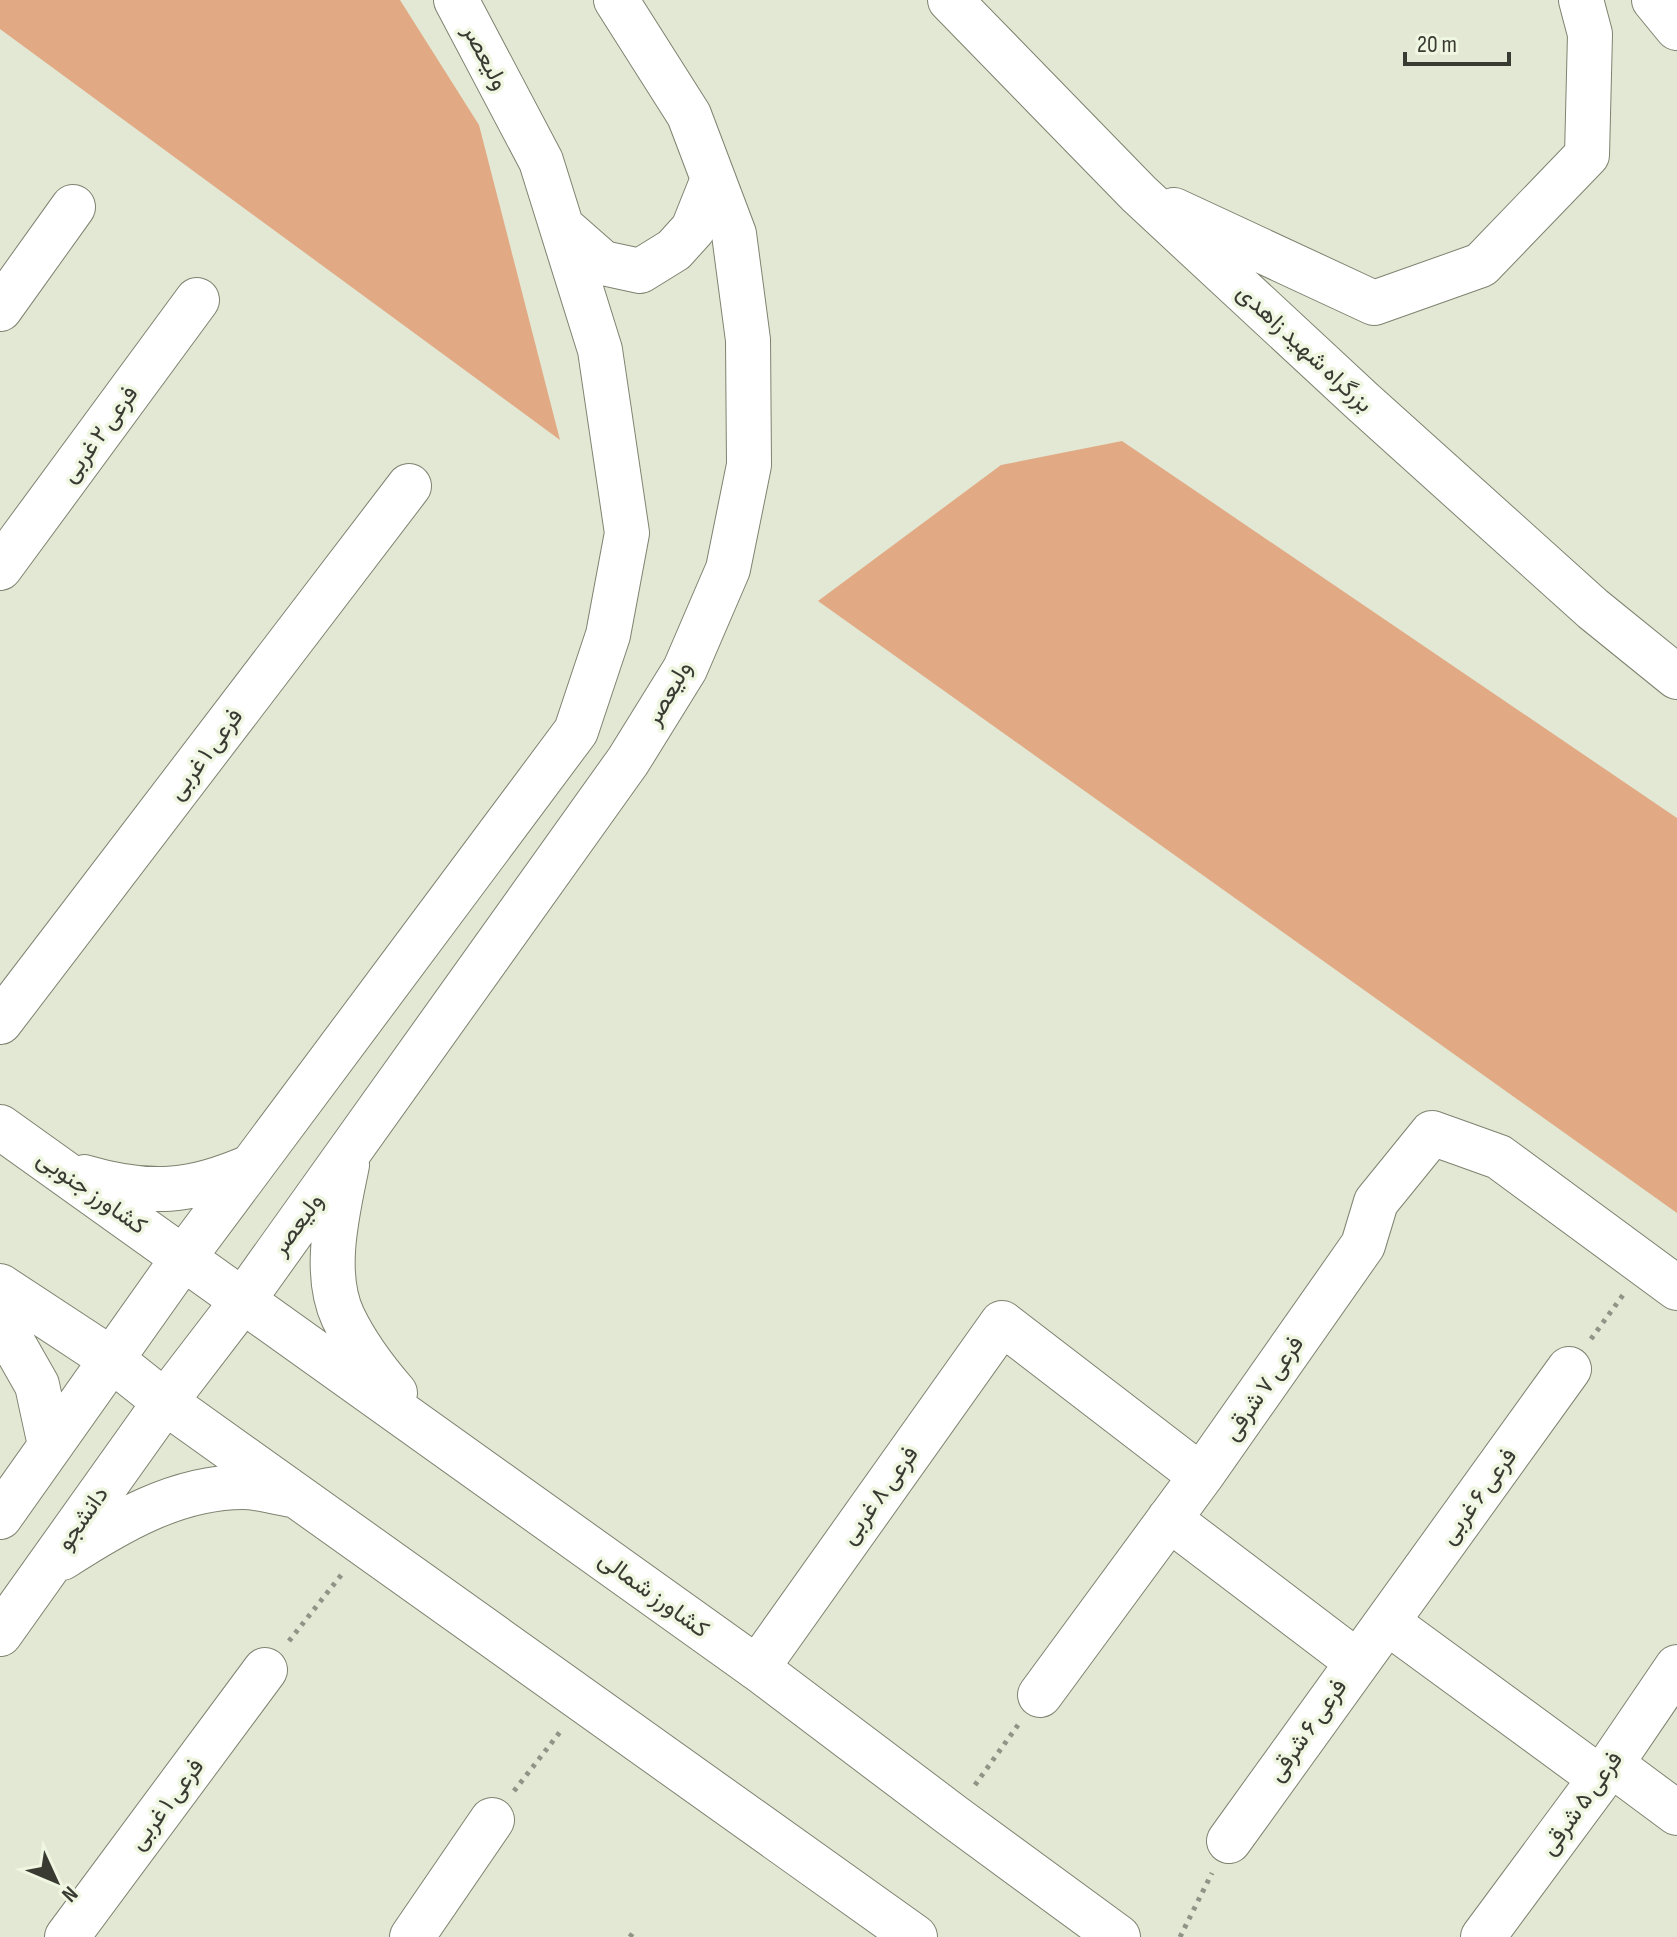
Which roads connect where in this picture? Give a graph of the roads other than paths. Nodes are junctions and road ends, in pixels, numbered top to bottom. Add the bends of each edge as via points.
1 (456, 0) edge
2 (616, 0) edge
3 (950, 0) edge
4 (1581, 0) edge
5 (1654, 0) edge
6 (1677, 28) edge
7 (713, 179) junction
8 (1139, 194) junction
9 (73, 207) dead end
10 (562, 227) junction
11 (197, 300) dead end
12 (0, 309) edge
13 (409, 486) dead end
14 (0, 568) edge
15 (1677, 677) edge
16 (0, 1022) edge
17 (0, 1127) edge
18 (350, 1151) junction
19 (252, 1166) junction
20 (60, 1169) junction
21 (184, 1257) junction
22 (1661, 1276) edge
23 (0, 1286) edge
24 (244, 1299) junction
25 (0, 1320) edge
26 (111, 1359) junction
27 (1569, 1369) road end
28 (165, 1402) junction
29 (424, 1430) junction
30 (50, 1445) junction
31 (1201, 1476) junction
32 (298, 1497) junction
33 (0, 1517) edge
34 (1169, 1519) junction
35 (46, 1568) junction
36 (1387, 1622) junction
37 (0, 1634) edge
38 (1356, 1661) junction
39 (1677, 1667) edge
40 (757, 1668) junction
41 (265, 1670) road end
42 (1040, 1695) road end
43 (1605, 1771) junction
44 (1677, 1813) edge
45 (492, 1820) road end
46 (1229, 1841) road end
47 (1114, 1935) edge
48 (67, 1937) edge
49 (412, 1937) edge
50 (915, 1937) edge
51 (1483, 1937) edge

1 - 10 main road, ولیعصر via 541,161
2 - 7 main road, ولیعصر via 689,115
3 - 8 main road, بزرگراه شهید زاهدی
4 - 8 main road via 1590,34 1587,155 1481,265 1374,303
5 - 6 main road
7 - 10 main road via 693,229 674,250 640,271 603,263
7 - 18 main road, ولیعصر via 734,234 748,340 749,465 728,569 685,669 628,761
8 - 15 main road, بزرگراه شهید زاهدی via 1558,578
9 - 12 main road
10 - 19 main road, ولیعصر via 600,350 627,533 608,635 576,731
11 - 14 main road, فرعی ۲ غربی
13 - 16 main road, فرعی ۱ غربی
17 - 20 main road, کشاورز جنوبی
18 - 24 main road, ولیعصر
18 - 29 main road via 334,1227 332,1265 341,1314
19 - 20 main road via 218,1181 160,1190 104,1183
19 - 21 main road, ولیعصر
20 - 21 main road, کشاورز جنوبی
21 - 24 main road, کشاورز شمالی
21 - 26 main road, ولیعصر
22 - 31 main road, فرعی ۷ شرقی via 1499,1157 1432,1133 1376,1202 1363,1245
23 - 26 main road
24 - 28 main road, ولیعصر
24 - 29 main road, کشاورز شمالی
25 - 30 main road via 37,1385
26 - 28 main road
26 - 30 main road
27 - 36 main road, فرعی ۶ غربی
28 - 32 main road
28 - 35 main road, دانشجو
29 - 40 main road, کشاورز شمالی
30 - 33 main road
31 - 34 main road, فرعی ۷ شرقی
31 - 40 main road, فرعی ۸ غربی via 1002,1323
32 - 35 main road via 244,1487 156,1504
32 - 50 main road
34 - 38 main road
34 - 42 main road, فرعی ۷ شرقی
35 - 37 main road, دانشجو
36 - 38 main road, فرعی ۶ شرقی
36 - 43 main road
38 - 46 main road, فرعی ۶ شرقی
39 - 43 main road, فرعی ۵ شرقی
40 - 47 main road, کشاورز شمالی
41 - 48 main road, فرعی ۱ غربی
43 - 44 main road
43 - 51 main road, فرعی ۵ شرقی
45 - 49 main road

